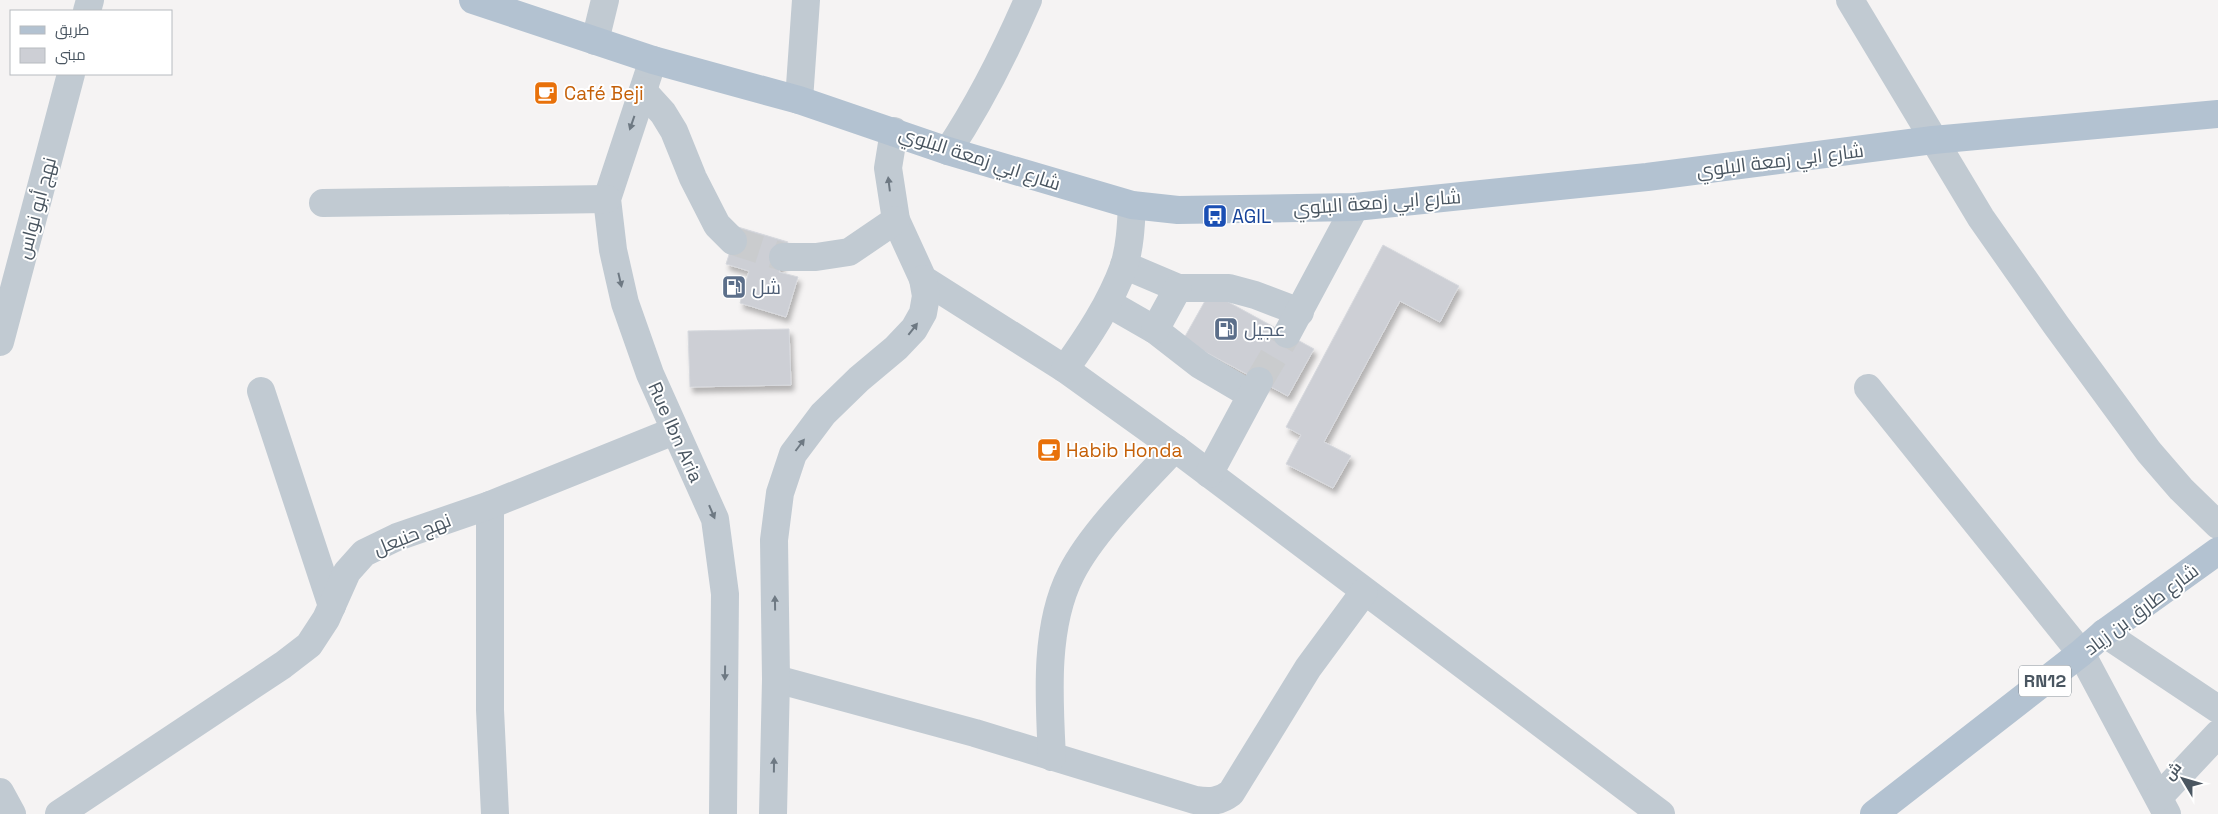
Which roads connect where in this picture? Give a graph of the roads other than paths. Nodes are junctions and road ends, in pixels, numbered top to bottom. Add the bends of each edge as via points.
1 (473, 0) edge
2 (605, 0) edge
3 (806, 0) edge
4 (1028, 0) edge
5 (1850, 0) edge
6 (595, 40) junction
7 (653, 60) junction
8 (71, 75) edge
9 (643, 90) junction
10 (799, 100) junction
11 (2218, 114) edge
12 (894, 132) junction
13 (1933, 140) junction
14 (948, 151) junction
15 (606, 199) junction
16 (323, 203) dead end
17 (1132, 205) junction
18 (1355, 207) junction
19 (896, 220) junction
20 (733, 241) tunnel mouth
21 (783, 257) tunnel mouth
22 (1124, 265) junction
23 (923, 279) junction
24 (1178, 288) junction
25 (1108, 303) junction
26 (1155, 330) junction
27 (0, 342) edge
28 (1065, 369) junction
29 (1868, 388) dead end
30 (261, 391) dead end
31 (674, 431) junction
32 (1174, 448) junction
33 (1209, 474) junction
34 (490, 505) junction
35 (2218, 525) edge
36 (2218, 551) edge
37 (1364, 592) junction
38 (332, 606) junction
39 (2104, 633) junction
40 (2081, 653) junction
41 (776, 679) junction
42 (2218, 709) edge
43 (2218, 734) edge
44 (1052, 757) junction
45 (0, 792) edge
46 (2163, 806) edge
47 (12, 814) edge
48 (59, 814) edge
49 (495, 814) edge
50 (723, 814) edge
51 (773, 814) edge
52 (1662, 814) edge
53 (1874, 814) edge

1 - 6 main road, شارع ابي زمعة البلوي
2 - 6 street
3 - 10 street
4 - 14 street via 972,116
5 - 13 street
6 - 7 main road, شارع ابي زمعة البلوي
7 - 9 street, Rue Ibn Aria
7 - 10 main road, شارع ابي زمعة البلوي
8 - 27 street, نهج أبو نواس
9 -> 15 street, Rue Ibn Aria
9 - 20 street via 674,131 717,225
10 - 12 main road, شارع ابي زمعة البلوي
11 - 13 main road, شارع ابي زمعة البلوي
12 - 14 main road, شارع ابي زمعة البلوي
19 -> 12 street via 888,168
13 - 18 main road, شارع ابي زمعة البلوي via 1647,177
13 - 35 street via 1986,226 2144,444 2181,489
14 - 17 main road, شارع ابي زمعة البلوي
15 - 16 street
15 -> 31 street, Rue Ibn Aria via 625,303
17 - 18 main road, شارع ابي زمعة البلوي via 1178,210
17 - 22 street
18 - 24 street via 1293,323 1255,295 1229,288
19 - 21 street via 849,252
19 - 23 street
22 - 24 street
22 - 25 street
23 - 28 street
41 -> 23 street via 774,540 780,493 793,454 823,414 914,329 923,313 926,296
24 - 26 street
25 - 26 street
25 - 28 street
26 - 33 street via 1200,365 1255,388
28 - 32 street
29 - 40 street
30 - 38 street
31 - 34 street, نهج حنبعل
31 -> 50 street, Rue Ibn Aria via 715,519 720,546 725,594
32 - 33 street
32 - 44 street via 1088,546 1071,574 1061,600 1053,640 1049,689
33 - 37 street
34 - 38 street, نهج حنبعل via 397,537 364,553 347,572
34 - 49 street via 490,710
36 - 39 main road, شارع طارق بن زياد / RN12
37 - 44 street via 1308,668 1231,793 1222,800 1195,800
37 - 52 street
38 - 48 street, نهج حنبعل via 309,645 283,665
39 - 40 main road, شارع طارق بن زياد / RN12
39 - 42 street
40 - 46 street
40 - 53 main road, شارع طارق بن زياد / RN12
41 - 44 street
51 -> 41 street
43 - 46 street
45 - 47 street

